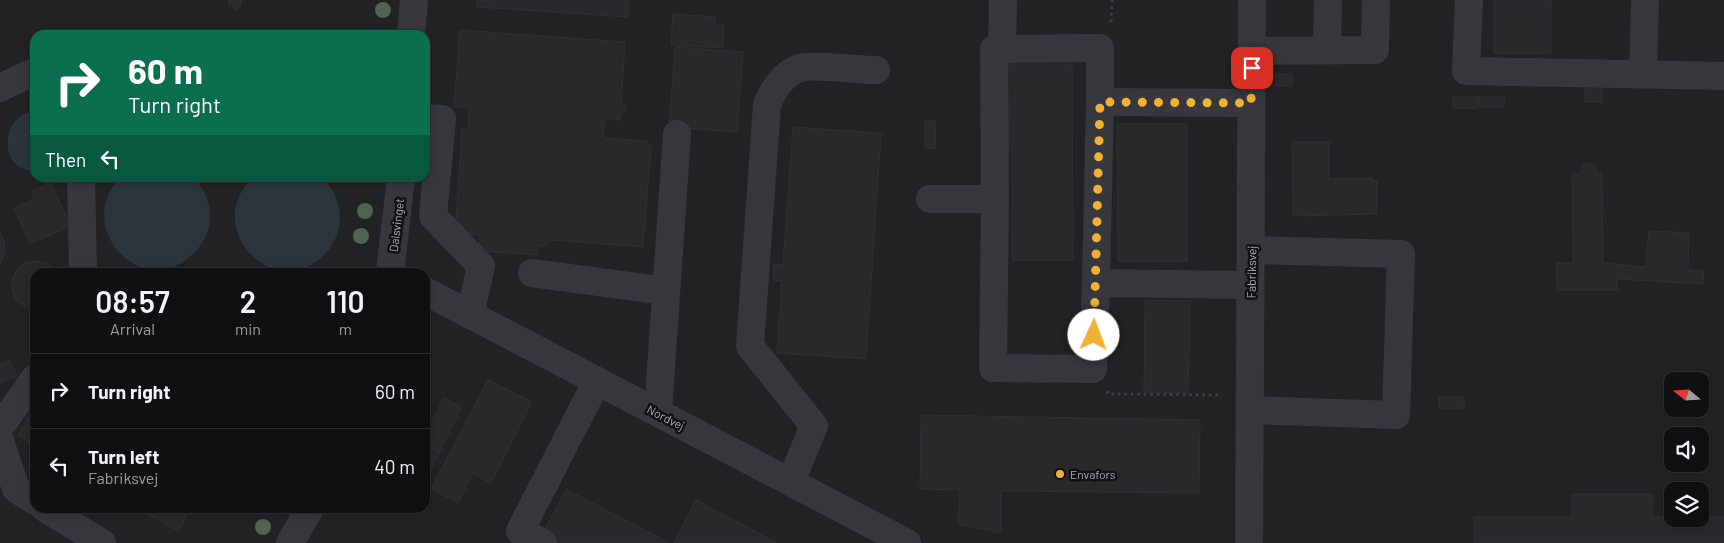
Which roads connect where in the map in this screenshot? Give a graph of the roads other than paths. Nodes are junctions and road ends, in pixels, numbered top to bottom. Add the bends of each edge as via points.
1 (414, 0) edge
2 (1003, 0) edge
3 (1252, 0) edge
4 (1328, 0) edge
5 (1376, 0) edge
6 (1469, 0) edge
7 (1644, 0) edge
8 (412, 30) edge
9 (1002, 49) junction
10 (1327, 50) junction
11 (1252, 51) junction
12 (876, 70) dead end
13 (30, 74) edge
14 (1643, 74) junction
15 (1724, 76) edge
16 (0, 88) edge
17 (1100, 102) junction
18 (1251, 103) junction
19 (430, 118) edge
20 (677, 134) dead end
21 (80, 182) edge
22 (401, 182) edge
23 (930, 199) dead end
24 (995, 199) junction
25 (1251, 250) junction
26 (83, 268) edge
27 (390, 268) edge
28 (532, 273) dead end
29 (1096, 283) junction
30 (1250, 285) junction
31 (666, 291) junction
32 (430, 295) edge
33 (470, 315) junction
34 (597, 381) junction
35 (30, 385) edge
36 (1250, 403) junction
37 (658, 412) junction
38 (0, 427) edge
39 (0, 442) edge
40 (790, 481) junction
41 (30, 499) edge
42 (53, 513) edge
43 (307, 513) edge
44 (881, 537) edge
45 (102, 543) edge
46 (290, 543) edge
47 (543, 543) edge
48 (907, 543) edge
49 (1249, 543) edge

1 - 8 street
2 - 9 street
3 - 11 street, Fabriksvej
4 - 10 street
5 - 10 street via 1375,50
6 - 14 street via 1466,70
7 - 14 street
9 - 17 street via 1100,48
9 - 24 street via 994,49
10 - 11 street
11 - 18 street, Fabriksvej
12 - 40 street via 800,67 784,77 767,105 750,346 814,426
13 - 16 street
14 - 15 street
17 - 18 street
17 - 29 street
18 - 25 street, Fabriksvej
19 - 33 street via 442,119 433,216 481,266
20 - 31 street
21 - 26 street
22 - 27 street, Dalsvinget
23 - 24 street
24 - 29 street via 993,368 1092,369
25 - 30 street, Fabriksvej
25 - 36 street via 1401,254 1396,416
28 - 31 street
29 - 30 street
30 - 36 street, Fabriksvej
31 - 37 street
32 - 33 street, Nordvej
33 - 34 street, Nordvej
34 - 37 street, Nordvej
34 - 47 street via 520,531
35 - 38 street
36 - 49 street, Fabriksvej
37 - 40 street, Nordvej
39 - 41 street via 16,489
40 - 44 street, Nordvej
42 - 45 street
43 - 46 street
44 - 48 street, Nordvej

